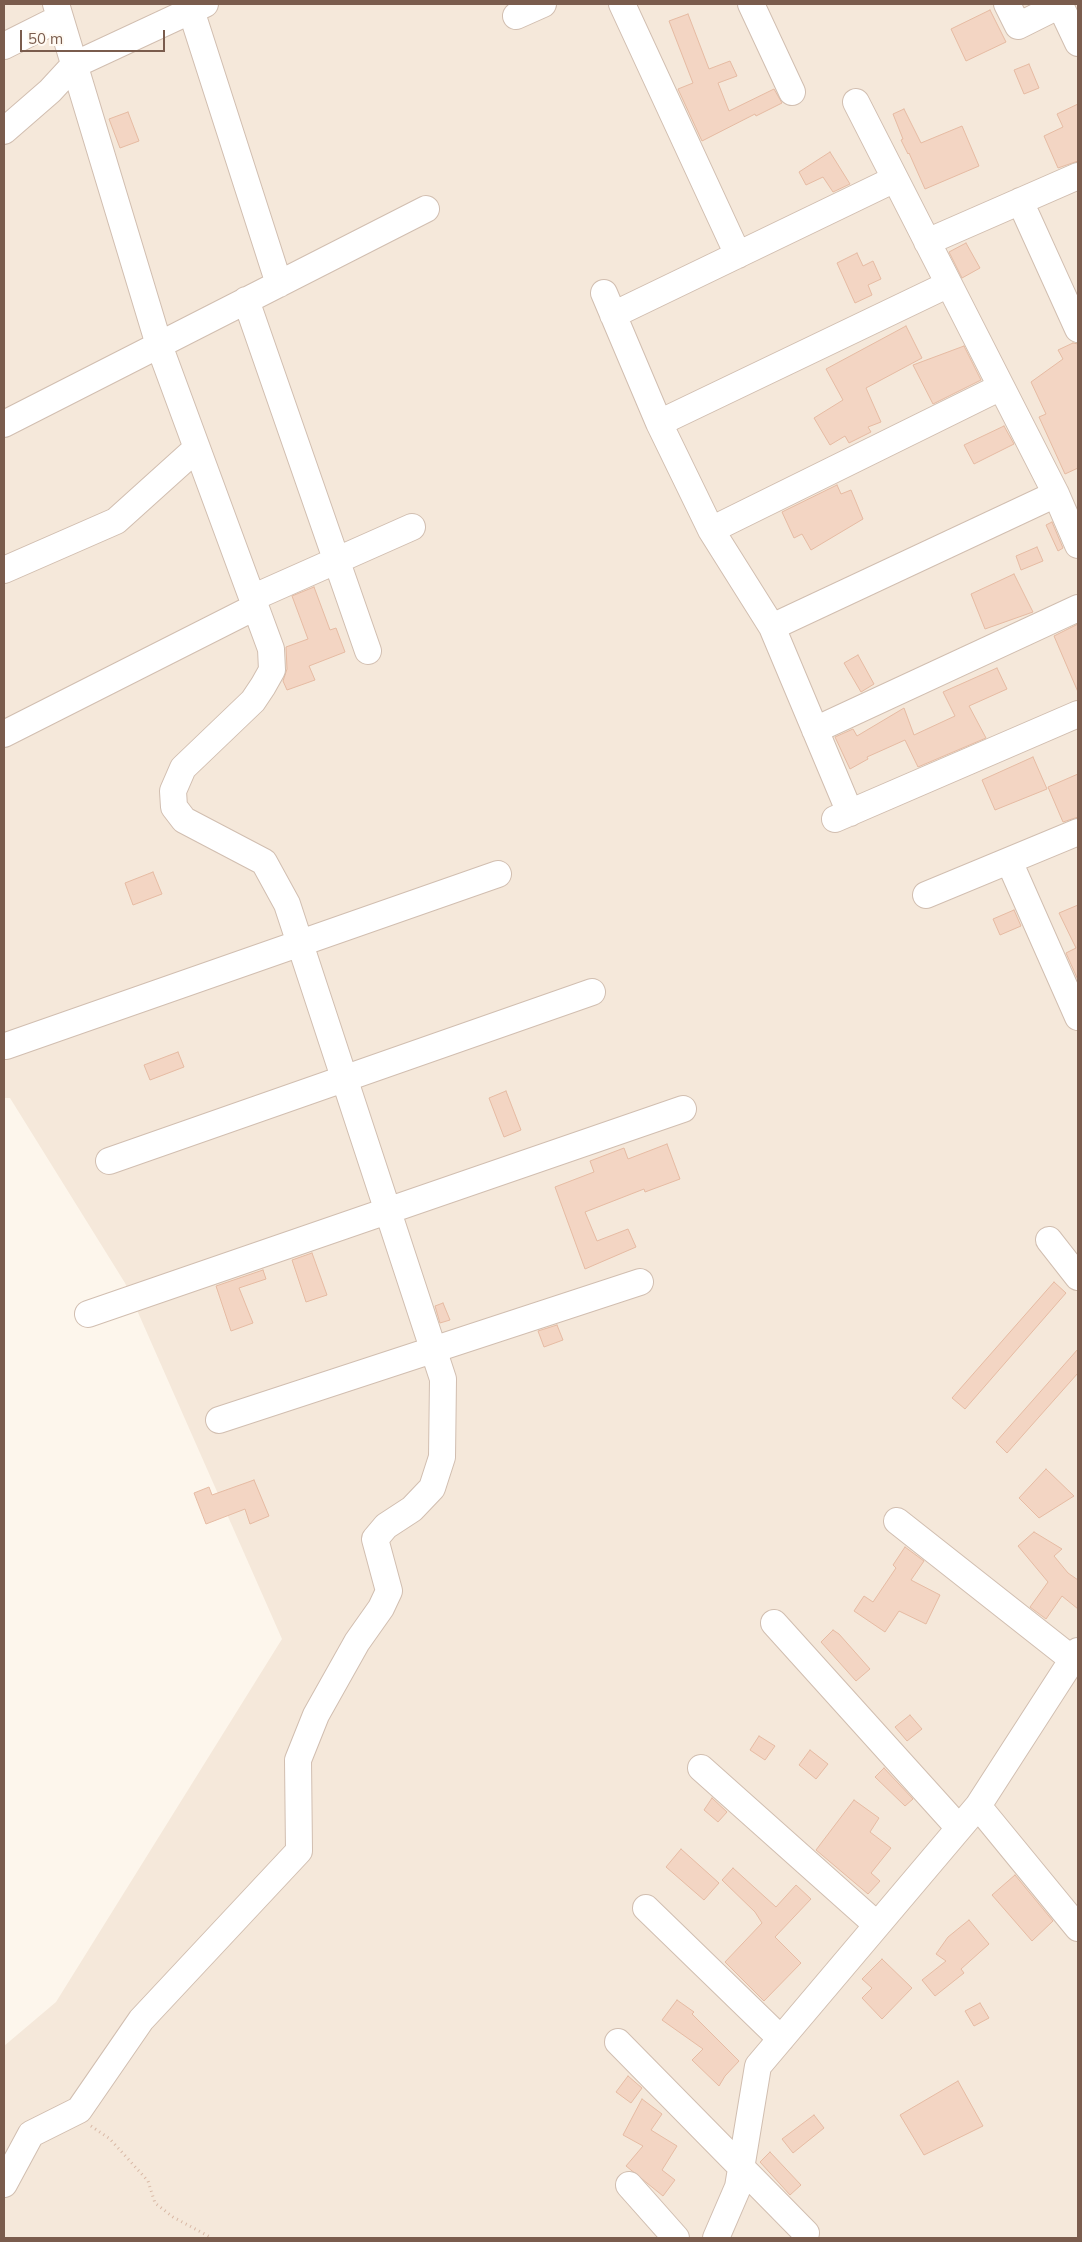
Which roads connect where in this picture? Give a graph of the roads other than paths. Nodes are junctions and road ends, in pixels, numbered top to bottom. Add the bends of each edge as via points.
1 (543, 4) edge
2 (622, 4) edge
3 (751, 4) edge
4 (1007, 4) edge
5 (198, 7) edge
6 (58, 11) edge
7 (516, 16) dead end
8 (1077, 38) edge
9 (4, 46) edge
10 (74, 65) junction
11 (792, 92) dead end
12 (856, 102) dead end
13 (4, 131) edge
14 (1078, 176) edge
15 (895, 179) junction
16 (1020, 201) junction
17 (426, 209) dead end
18 (927, 242) junction
19 (738, 255) junction
20 (279, 284) junction
21 (949, 284) junction
22 (246, 300) junction
23 (1078, 328) edge
24 (159, 345) junction
25 (1001, 387) junction
26 (659, 423) junction
27 (4, 424) edge
28 (196, 448) junction
29 (1056, 494) junction
30 (412, 527) dead end
31 (711, 530) junction
32 (1078, 544) edge
33 (336, 560) junction
34 (4, 570) edge
35 (253, 603) junction
36 (1078, 608) edge
37 (772, 627) junction
38 (368, 651) dead end
39 (1078, 714) edge
40 (815, 730) junction
41 (4, 734) edge
42 (1078, 832) edge
43 (1009, 861) junction
44 (498, 874) dead end
45 (926, 895) dead end
46 (300, 943) junction
47 (592, 992) dead end
48 (1078, 1017) edge
49 (6, 1046) dead end
50 (344, 1078) junction
51 (683, 1109) dead end
52 (109, 1161) dead end
53 (388, 1210) junction
54 (1049, 1240) dead end
55 (1078, 1277) edge
56 (640, 1282) dead end
57 (88, 1314) dead end
58 (434, 1350) junction
59 (219, 1420) dead end
60 (897, 1521) dead end
61 (774, 1623) dead end
62 (1075, 1655) edge
63 (701, 1768) dead end
64 (978, 1806) junction
65 (959, 1828) junction
66 (646, 1908) dead end
67 (877, 1925) junction
68 (1078, 1928) edge
69 (781, 2040) junction
70 (618, 2042) dead end
71 (741, 2167) junction
72 (4, 2184) edge
73 (629, 2185) dead end
74 (806, 2233) dead end
75 (676, 2238) edge
76 (716, 2238) edge

1 - 7 street
2 - 19 street
3 - 11 street
4 - 8 street via 1018,26 1060,5
5 - 10 street
5 - 20 street
6 - 9 street
6 - 10 street
10 - 13 street
10 - 24 street
12 - 15 street
14 - 16 street
15 - 18 street
15 - 19 street
16 - 18 street
16 - 23 street
17 - 20 street
18 - 21 street
19 - 26 street via 609,304
20 - 22 street
21 - 25 street
21 - 26 street
22 - 24 street
22 - 33 street
24 - 27 street
24 - 28 street
25 - 29 street
25 - 31 street
26 - 31 street
28 - 34 street via 116,521
28 - 35 street
29 - 32 street
29 - 37 street
30 - 33 street
31 - 37 street
33 - 35 street
33 - 38 street
35 - 41 street
35 - 46 street via 270,649 272,670 253,701 183,768 173,791 174,807 184,820 264,862 287,904
36 - 40 street
37 - 40 street
39 - 40 street via 842,816
42 - 43 street
43 - 45 street
43 - 48 street
44 - 46 street
46 - 49 street
46 - 50 street
47 - 50 street
50 - 52 street
50 - 53 street
51 - 53 street
53 - 57 street
53 - 58 street
54 - 55 street
56 - 58 street
58 - 59 street
58 - 72 street via 443,1379 442,1457 432,1488 412,1509 386,1526 376,1539 389,1591 316,1715 298,1760 299,1851 141,2020 79,2110 31,2134
60 - 62 street
61 - 65 street
62 - 64 street
63 - 67 street
64 - 65 street
64 - 68 street
65 - 67 street
66 - 69 street
67 - 69 street
69 - 71 street via 758,2066
70 - 71 street
71 - 74 street
71 - 76 street via 738,2187
73 - 75 street

